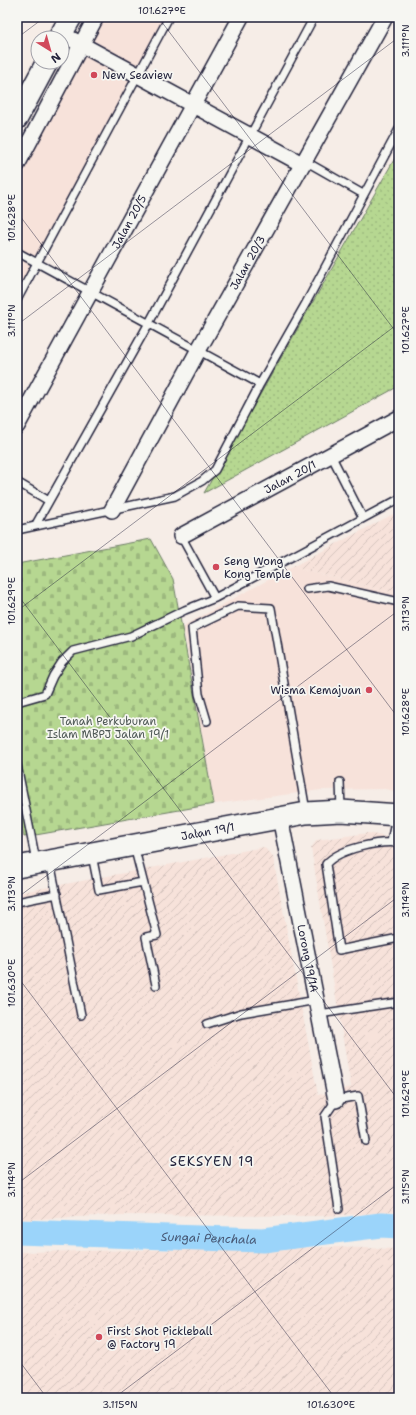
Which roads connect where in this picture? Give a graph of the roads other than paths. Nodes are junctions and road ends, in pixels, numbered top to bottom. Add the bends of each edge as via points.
1 (96, 17) edge
2 (169, 17) edge
3 (241, 17) edge
4 (314, 17) edge
5 (385, 17) edge
6 (65, 25) edge
7 (81, 44) junction
8 (43, 70) edge
9 (137, 75) junction
10 (193, 105) junction
11 (17, 118) edge
12 (399, 129) edge
13 (249, 136) junction
14 (302, 164) junction
15 (17, 165) edge
16 (364, 194) junction
17 (17, 252) edge
18 (37, 263) junction
19 (91, 292) junction
20 (17, 300) edge
21 (149, 323) junction
22 (199, 349) junction
23 (260, 384) junction
24 (399, 418) edge
25 (17, 426) edge
26 (331, 455) junction
27 (17, 482) edge
28 (399, 499) edge
29 (49, 501) junction
30 (112, 510) junction
31 (363, 518) junction
32 (35, 526) junction
33 (17, 530) edge
34 (181, 536) joint
35 (307, 589) dead end
36 (215, 598) junction
37 (399, 602) edge
38 (17, 702) edge
39 (207, 720) dead end
40 (17, 765) edge
41 (340, 782) dead end
42 (341, 811) junction
43 (306, 814) junction
44 (398, 815) edge
45 (280, 817) junction
46 (391, 842) junction
47 (399, 843) edge
48 (134, 845) junction
49 (91, 853) junction
50 (34, 864) edge
51 (143, 882) junction
52 (57, 894) junction
53 (17, 902) edge
54 (399, 938) edge
55 (156, 985) dead end
56 (399, 1002) edge
57 (318, 1007) junction
58 (81, 1015) dead end
59 (207, 1024) dead end
60 (336, 1100) junction
61 (366, 1141) dead end
62 (339, 1209) dead end

1 - 7 street
2 - 9 lane
3 - 10 street, Jalan 20/5
4 - 13 lane
5 - 14 street, Jalan 20/3
6 - 7 street
7 - 9 street
7 - 15 street
8 - 11 main road
9 - 10 street
9 - 18 lane
10 - 13 street
10 - 19 street, Jalan 20/5
12 - 16 lane
13 - 14 street
13 - 21 lane
14 - 16 lane via 312,165
14 - 22 street, Jalan 20/3
16 - 23 lane
17 - 18 lane
18 - 19 lane
18 - 20 lane
19 - 21 lane
19 - 25 street, Jalan 20/5
21 - 22 lane
21 - 29 lane
22 - 23 lane
22 - 30 street, Jalan 20/3
23 - 30 lane via 215,470 202,481 175,496
24 - 26 street, Jalan 20/1
26 - 31 lane
26 - 34 street, Jalan 20/1
27 - 29 lane
28 - 31 lane
29 - 32 lane
30 - 32 lane
31 - 36 lane
32 - 33 lane
34 - 36 lane
35 - 37 lane via 328,586
36 - 38 lane via 131,636 73,651 62,662 45,694
39 - 43 lane via 199,694 192,628 238,606 271,608
40 - 50 lane
41 - 42 lane
42 - 43 main road, Jalan 19/1
42 - 44 main road, Jalan 19/1
43 - 45 main road, Jalan 19/1
44 - 46 lane
45 - 48 main road, Jalan 19/1
45 - 57 street, Lorong 19/1A
46 - 47 lane
46 - 54 lane via 350,849 330,859 326,864 339,950
48 - 49 main road, Jalan 19/1
48 - 51 lane
49 - 50 main road, Jalan 19/1
49 - 51 lane via 99,890
50 - 52 lane
51 - 55 lane via 157,935 146,937
52 - 53 lane
52 - 58 lane
56 - 57 lane
57 - 59 lane via 242,1013
57 - 60 street, Lorong 19/1A
60 - 61 lane via 358,1096
60 - 62 lane via 325,1116

